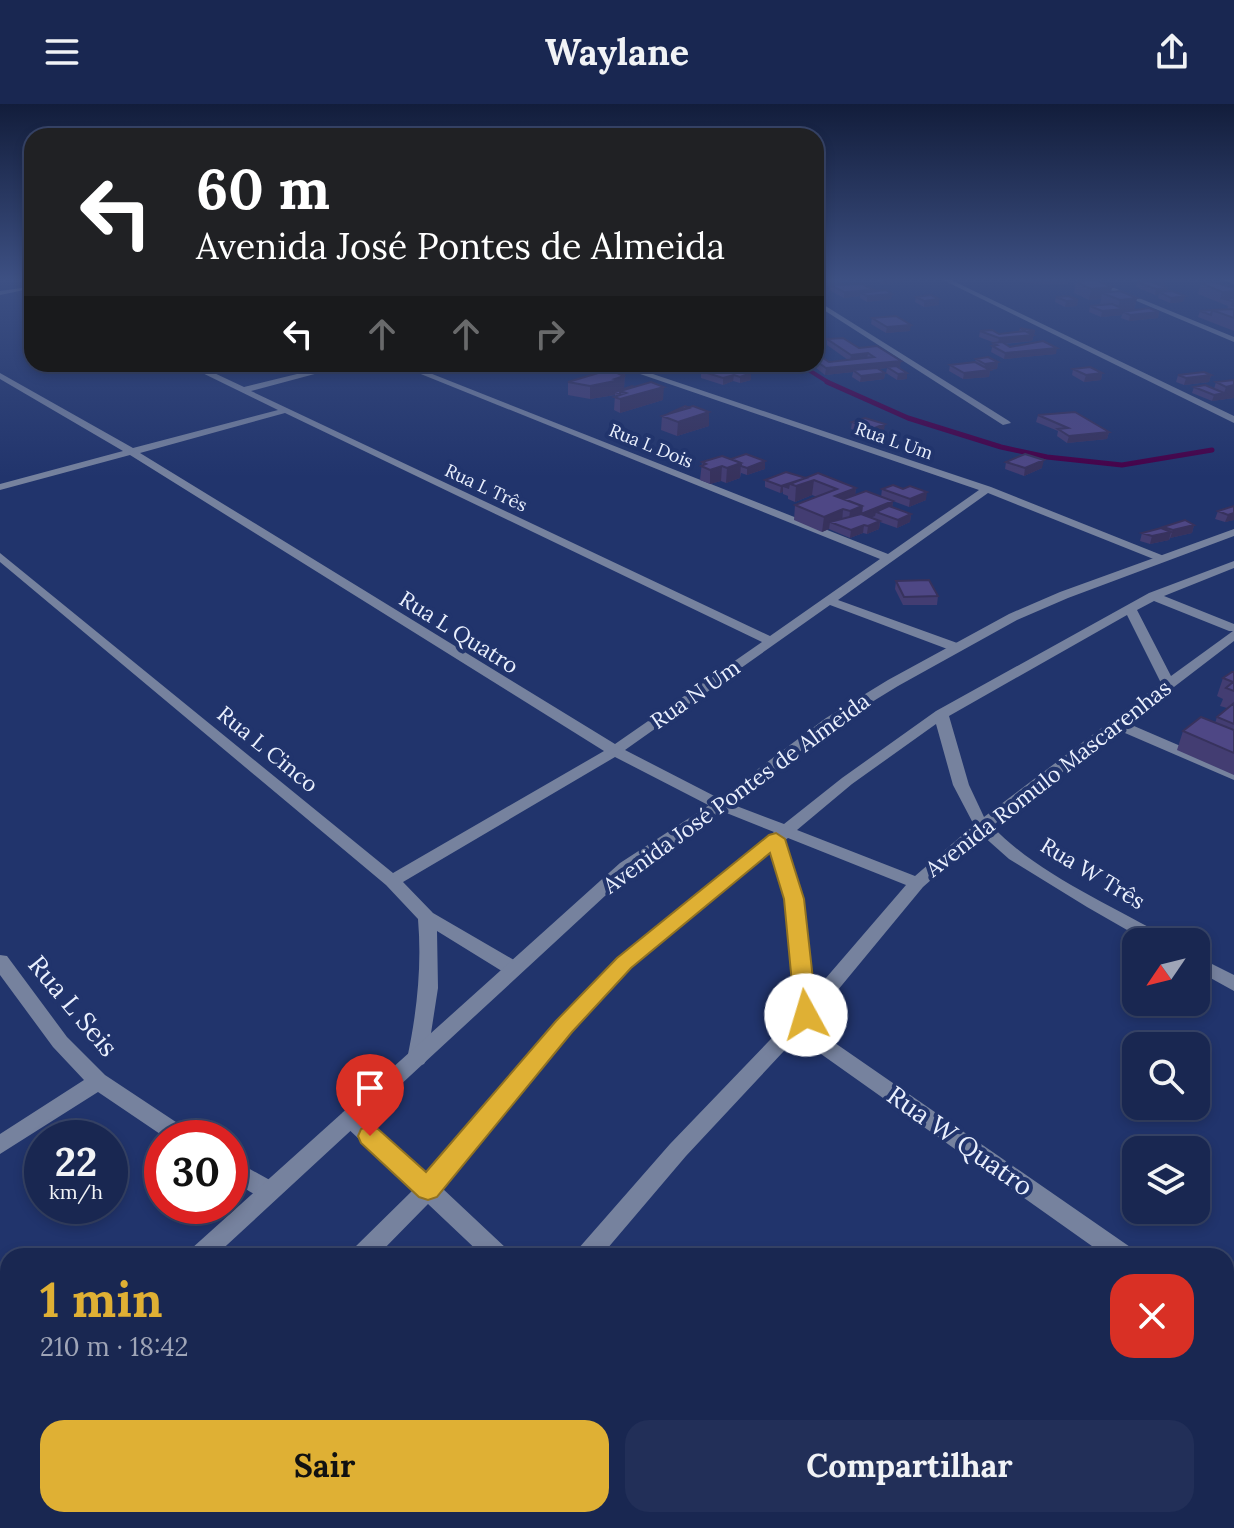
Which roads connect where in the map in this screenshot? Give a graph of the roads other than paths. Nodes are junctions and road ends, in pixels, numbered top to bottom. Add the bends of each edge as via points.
1 (883, 344) edge
2 (1079, 344) edge
3 (205, 372) edge
4 (316, 372) edge
5 (420, 372) edge
6 (639, 372) edge
7 (0, 376) edge
8 (243, 390) junction
9 (284, 411) junction
10 (1234, 420) edge
11 (1006, 423) dead end
12 (132, 452) junction
13 (0, 487) edge
14 (987, 489) junction
15 (1234, 532) edge
16 (0, 556) edge
17 (1160, 558) junction
18 (891, 559) junction
19 (1234, 564) edge
20 (1153, 596) junction
21 (830, 601) junction
22 (1130, 608) junction
23 (1234, 628) edge
24 (1234, 635) edge
25 (771, 641) junction
26 (955, 647) junction
27 (1168, 683) junction
28 (941, 714) junction
29 (1118, 724) junction
30 (615, 751) junction
31 (1234, 775) edge
32 (720, 805) junction
33 (982, 826) junction
34 (780, 836) junction
35 (392, 881) junction
36 (917, 883) junction
37 (427, 917) junction
38 (1138, 928) edge
39 (0, 961) edge
40 (512, 968) junction
41 (1210, 970) edge
42 (1234, 984) edge
43 (801, 1020) junction
44 (417, 1059) junction
45 (98, 1081) junction
46 (351, 1118) junction
47 (156, 1120) edge
48 (0, 1145) edge
49 (248, 1178) edge
50 (428, 1189) junction
51 (269, 1191) junction
52 (208, 1248) edge
53 (369, 1248) edge
54 (491, 1248) edge
55 (593, 1248) edge
56 (1114, 1248) edge

1 - 11 street
2 - 10 street
3 - 8 street, Rua L Três
4 - 8 street
5 - 18 street, Rua L Dois
6 - 14 street, Rua L Um
7 - 12 street, Rua L Quatro
8 - 9 street, Rua L Três
9 - 12 street
9 - 25 street, Rua L Três
12 - 13 street
12 - 30 street, Rua L Quatro
14 - 17 street, Rua L Um
14 - 18 street, Rua N Um
15 - 17 street, Avenida José Pontes de Almeida
16 - 35 street, Rua L Cinco
17 - 26 street, Avenida José Pontes de Almeida via 1064,595
18 - 21 street, Rua N Um
19 - 20 street
20 - 22 street
20 - 23 street
21 - 25 street, Rua N Um
21 - 26 street
22 - 27 street
22 - 28 street
24 - 27 street, Avenida Romulo Mascarenhas
25 - 30 street, Rua N Um
26 - 32 street, Avenida José Pontes de Almeida via 831,721
27 - 29 street, Avenida Romulo Mascarenhas
28 - 33 street, Rua W Três via 963,790
28 - 34 street
29 - 31 street
29 - 33 street, Avenida Romulo Mascarenhas
30 - 32 street, Rua L Quatro
30 - 35 street, Rua N Um
32 - 34 street, Rua L Quatro
32 - 40 street, Avenida José Pontes de Almeida via 626,867
33 - 36 street, Avenida Romulo Mascarenhas
33 - 38 street, Rua W Três via 1039,869
34 - 36 street, Rua L Quatro
34 - 43 street via 794,899
34 - 50 street via 624,963 564,1026
35 - 37 street, Rua L Cinco
36 - 43 street, Avenida Romulo Mascarenhas
37 - 40 street, Rua L Cinco
37 - 44 street via 431,969
39 - 45 street, Rua L Seis via 60,1042
40 - 44 street, Avenida José Pontes de Almeida
41 - 42 street
43 - 55 street, Avenida Romulo Mascarenhas
43 - 56 street, Rua W Quatro
44 - 46 street, Avenida José Pontes de Almeida
45 - 47 street, Rua L Seis
45 - 48 street
46 - 50 street
46 - 51 street, Avenida José Pontes de Almeida
49 - 51 street
50 - 53 street
50 - 54 street
51 - 52 street, Avenida José Pontes de Almeida

